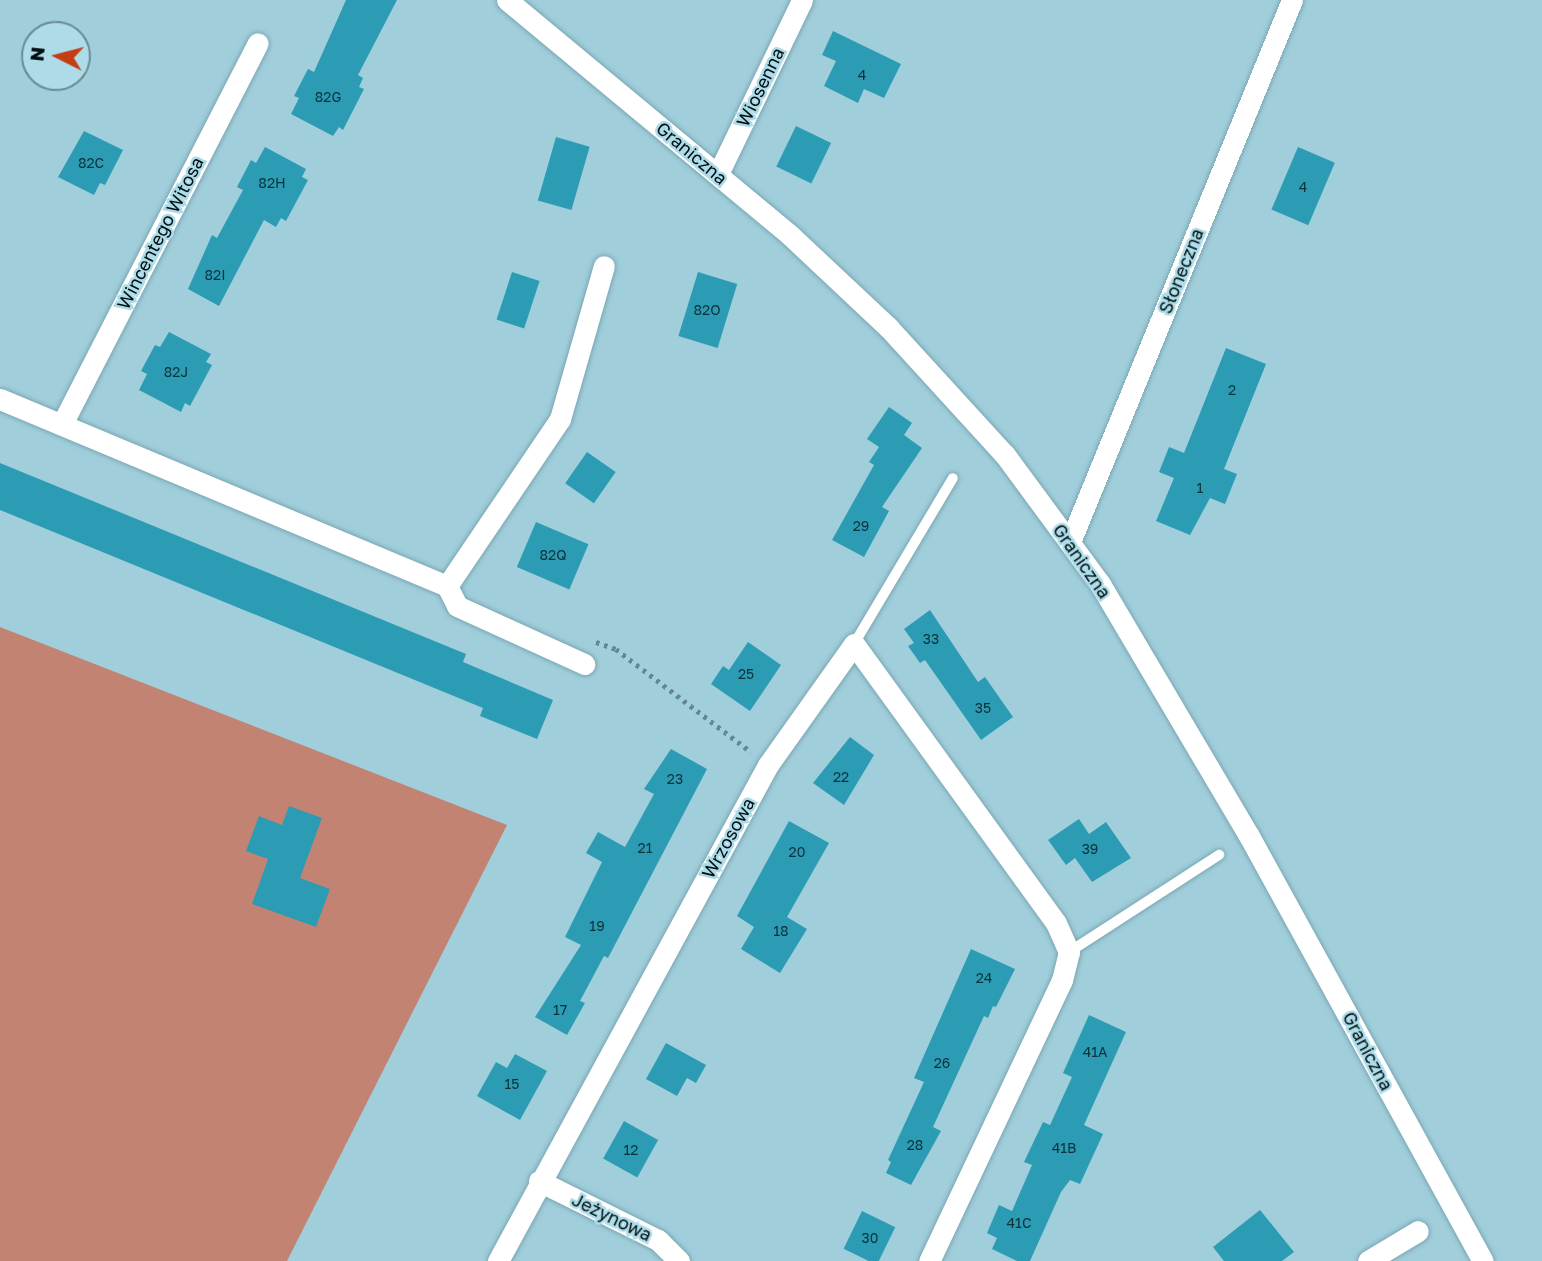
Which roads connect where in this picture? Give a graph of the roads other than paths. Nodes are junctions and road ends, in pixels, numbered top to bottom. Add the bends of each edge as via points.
1 (507, 0) edge
2 (802, 0) edge
3 (1292, 0) edge
4 (258, 43) dead end
5 (718, 174) junction
6 (604, 266) dead end
7 (0, 399) edge
8 (62, 424) junction
9 (954, 478) dead end
10 (1070, 542) junction
11 (447, 586) junction
12 (855, 644) junction
13 (584, 664) dead end
14 (1219, 855) dead end
15 (1069, 951) junction
16 (539, 1181) junction
17 (1418, 1231) dead end
18 (498, 1261) edge
19 (679, 1261) edge
20 (929, 1261) edge
21 (1368, 1261) edge
22 (1483, 1261) edge

1 - 5 street, Graniczna
2 - 5 street, Wiosenna
3 - 10 street, Słoneczna
4 - 8 street, Wincentego Witosa
5 - 10 street, Graniczna via 888,327 1005,456
6 - 11 street via 560,419
7 - 8 street
8 - 11 street
9 - 12 lane, Wrzosowa
10 - 22 street, Graniczna via 1100,584 1248,834
11 - 13 street via 457,606
12 - 15 street via 1056,923
12 - 16 street, Wrzosowa via 768,765
14 - 15 lane
15 - 20 street via 1062,980
16 - 18 street, Wrzosowa
16 - 19 street, Jeżynowa via 658,1240
17 - 21 street

